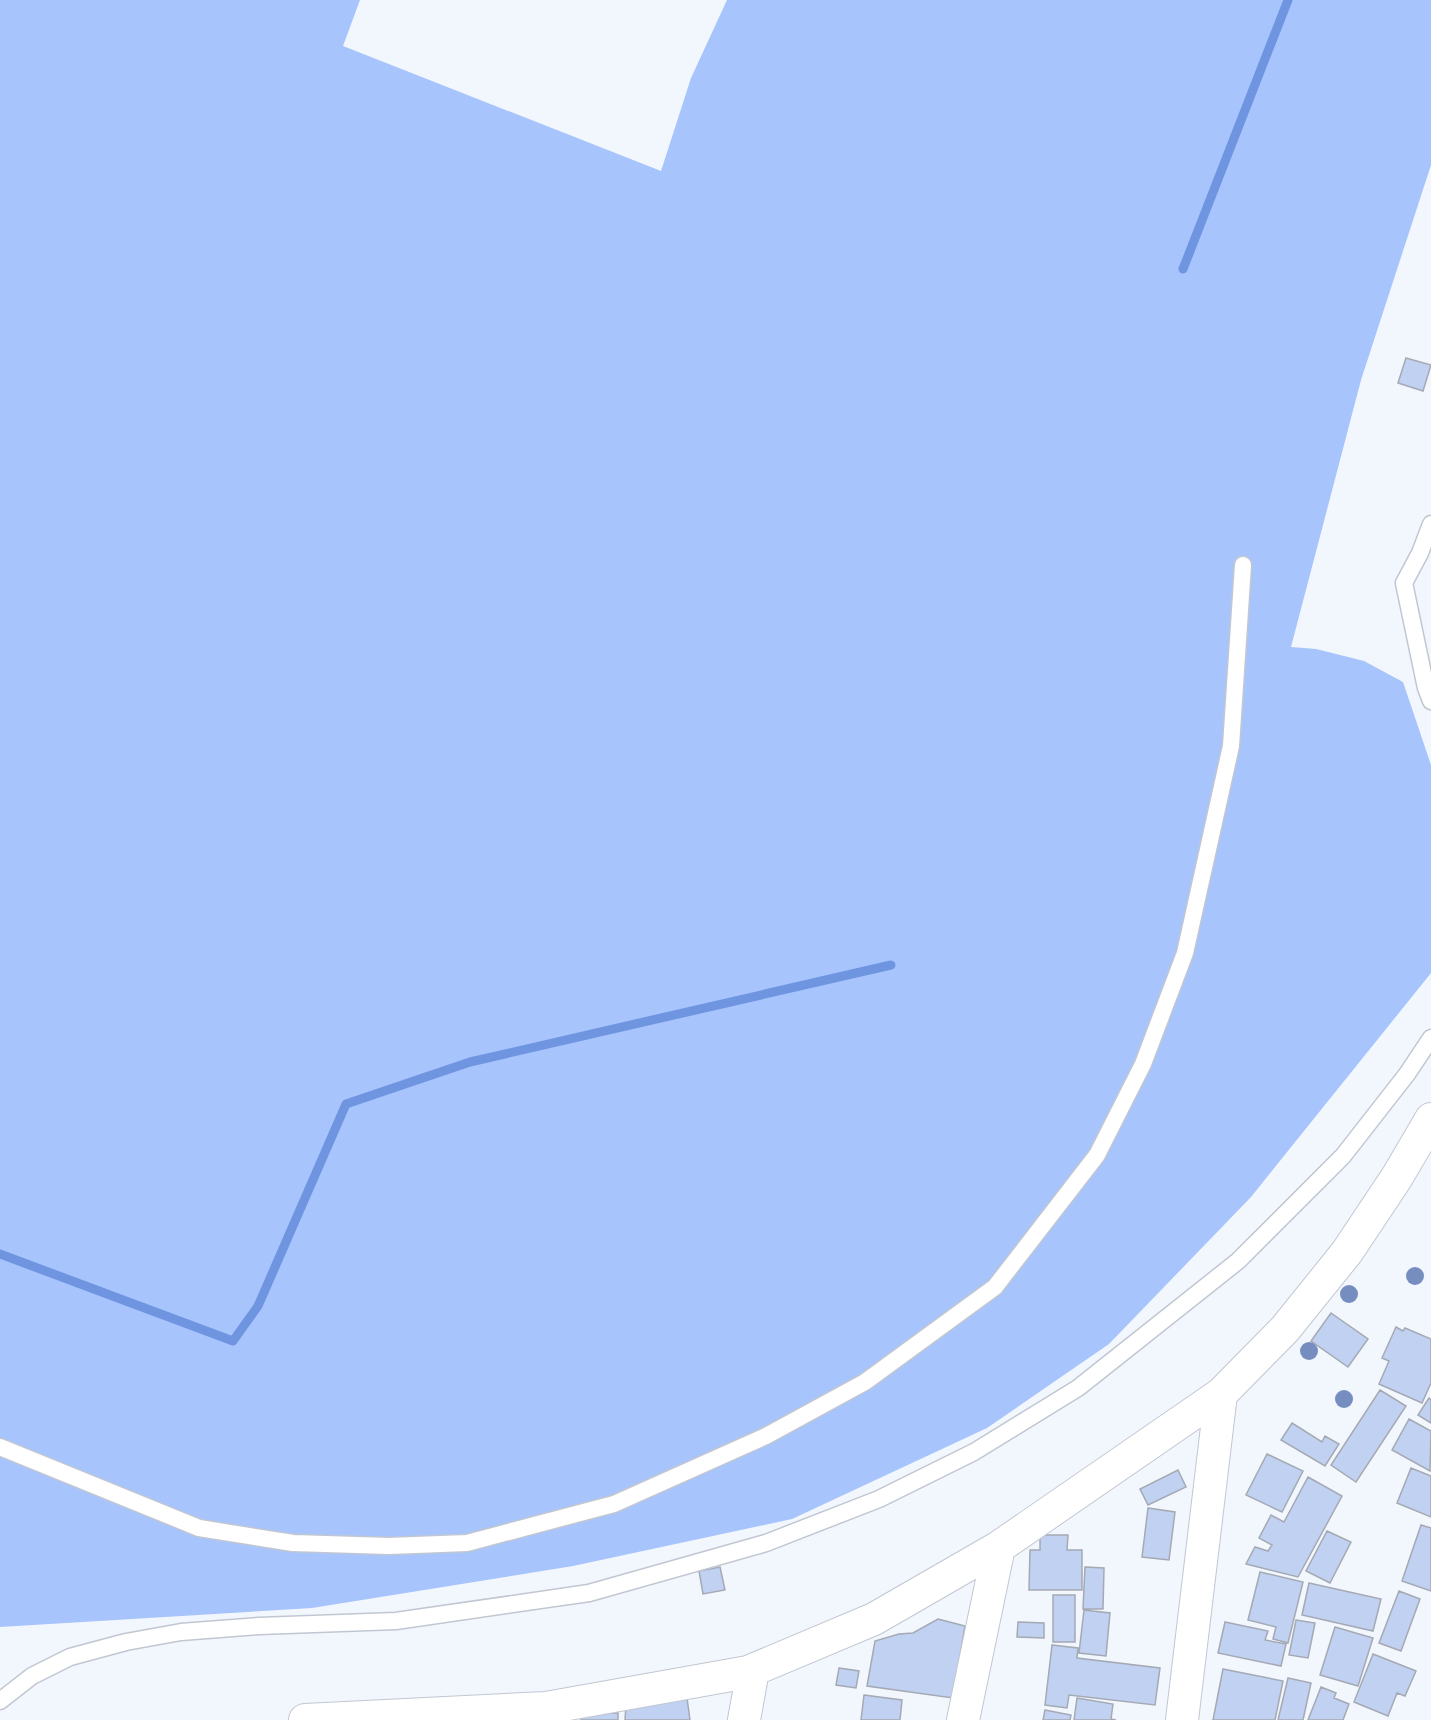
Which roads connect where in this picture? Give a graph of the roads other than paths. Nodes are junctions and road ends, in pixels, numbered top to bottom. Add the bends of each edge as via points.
1 (1431, 524) edge
2 (1425, 549) edge
3 (1243, 565) dead end
4 (1431, 701) edge
5 (1431, 1038) edge
6 (1431, 1119) edge
7 (1221, 1394) junction
8 (0, 1447) edge
9 (999, 1546) junction
10 (753, 1670) junction
11 (0, 1701) edge
12 (545, 1714) edge
13 (317, 1720) edge
14 (744, 1720) edge
15 (963, 1720) edge
16 (1182, 1720) edge

1 - 2 lane
2 - 4 lane via 1404,583
3 - 8 lane via 1231,746 1185,953 1143,1064 1097,1155 995,1287 865,1382 766,1436 614,1504 467,1543 293,1543 199,1528
5 - 11 lane via 1343,1156 1238,1261 1078,1388 974,1452 879,1499 766,1543 589,1593 396,1621 181,1632 126,1642 70,1657 32,1676
6 - 7 street via 1347,1252 1285,1329
7 - 9 street
7 - 16 street
9 - 10 street via 874,1619
9 - 15 street
10 - 12 street
10 - 14 street
12 - 13 street

